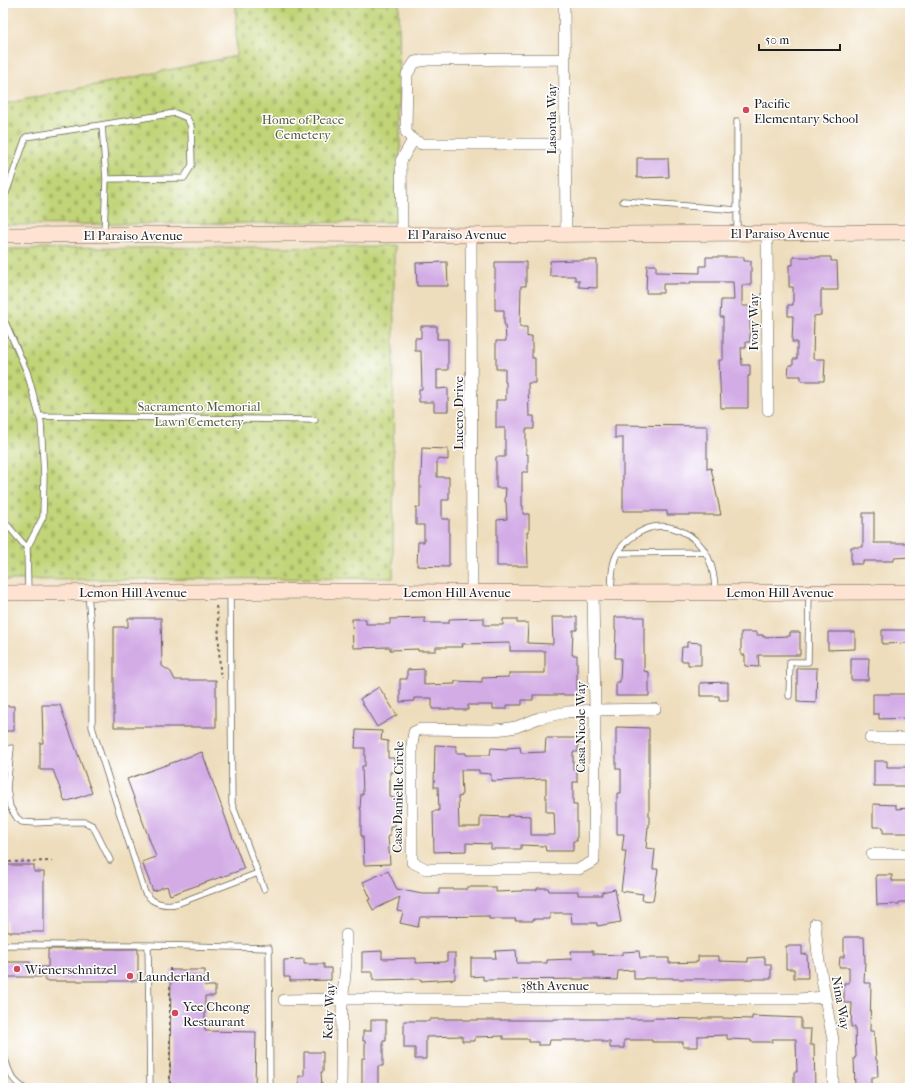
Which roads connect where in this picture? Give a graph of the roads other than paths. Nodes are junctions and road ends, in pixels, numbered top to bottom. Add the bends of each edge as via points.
1 (564, 3) edge
2 (564, 60) junction
3 (737, 121) dead end
4 (102, 125) junction
5 (413, 140) junction
6 (564, 144) junction
7 (106, 179) junction
8 (3, 196) edge
9 (623, 201) dead end
10 (738, 210) junction
11 (910, 232) edge
12 (402, 234) junction
13 (566, 234) junction
14 (737, 234) junction
15 (767, 234) junction
16 (3, 235) edge
17 (104, 235) junction
18 (471, 235) junction
19 (3, 321) edge
20 (768, 410) dead end
21 (39, 416) junction
22 (315, 420) dead end
23 (3, 520) edge
24 (27, 548) junction
25 (705, 552) junction
26 (618, 553) junction
27 (230, 592) junction
28 (472, 592) junction
29 (809, 592) junction
30 (910, 592) edge
31 (3, 593) edge
32 (28, 593) junction
33 (88, 593) junction
34 (593, 593) junction
35 (611, 593) junction
36 (715, 593) junction
37 (789, 696) dead end
38 (655, 709) dead end
39 (595, 710) junction
40 (870, 738) dead end
41 (910, 738) edge
42 (11, 748) dead end
43 (872, 854) dead end
44 (910, 854) edge
45 (110, 860) dead end
46 (594, 861) joint
47 (258, 873) junction
48 (264, 889) dead end
49 (815, 924) dead end
50 (346, 935) dead end
51 (3, 945) edge
52 (148, 945) junction
53 (825, 997) junction
54 (342, 999) junction
55 (284, 1000) dead end
56 (3, 1052) edge
57 (24, 1088) edge
58 (150, 1088) edge
59 (270, 1088) edge
60 (341, 1088) edge
61 (834, 1088) edge

1 - 2 street, Lasorda Way
2 - 5 street via 415,62 407,74 406,91 406,132
2 - 6 street, Lasorda Way
3 - 10 lane
4 - 7 lane
4 - 7 lane via 175,113 187,118 191,126 192,165 184,178
4 - 8 lane via 26,137
5 - 6 street via 422,144
5 - 12 street via 401,161
6 - 13 street, Lasorda Way
7 - 17 lane
9 - 10 lane
10 - 14 lane
11 - 15 street, El Paraiso Avenue
12 - 17 street, El Paraiso Avenue
12 - 18 street, El Paraiso Avenue
13 - 14 street, El Paraiso Avenue
13 - 18 street, El Paraiso Avenue
14 - 15 street, El Paraiso Avenue
15 - 20 street, Ivory Way
16 - 17 street, El Paraiso Avenue
18 - 28 street, Lucero Drive
19 - 21 lane via 27,372
21 - 22 lane
21 - 24 lane via 44,476 43,517
23 - 24 lane
24 - 32 lane
25 - 26 lane
25 - 26 lane via 687,533 661,526 650,527 637,533
25 - 36 lane via 715,579
26 - 35 lane via 613,569
27 - 28 street, Lemon Hill Avenue
27 - 33 street, Lemon Hill Avenue
27 - 47 lane via 232,804
28 - 34 street, Lemon Hill Avenue
29 - 30 street, Lemon Hill Avenue
29 - 36 street, Lemon Hill Avenue
29 - 37 lane via 808,662 790,662
31 - 32 street, Lemon Hill Avenue
32 - 33 street, Lemon Hill Avenue
33 - 47 lane via 92,638 92,727 145,893 152,900 169,905
34 - 35 street, Lemon Hill Avenue
34 - 39 street, Casa Nicole Way
35 - 36 street, Lemon Hill Avenue
38 - 39 street
39 - 46 street, Casa Nicole Way
39 - 46 street, Casa Danielle Circle via 567,712 504,729 421,728 414,732 412,745 412,862 426,869 579,869
40 - 41 street
42 - 45 lane via 7,788 10,807 17,818 22,822 90,824
43 - 44 street
47 - 48 lane
49 - 53 street, Nina Way
50 - 54 street, Kelly Way
51 - 52 lane
52 - 58 lane
52 - 59 lane via 269,948
53 - 54 street, 38th Avenue
53 - 61 street, Nina Way via 833,1040
54 - 55 street, 38th Avenue
54 - 60 street, Kelly Way
56 - 57 lane via 12,1078

